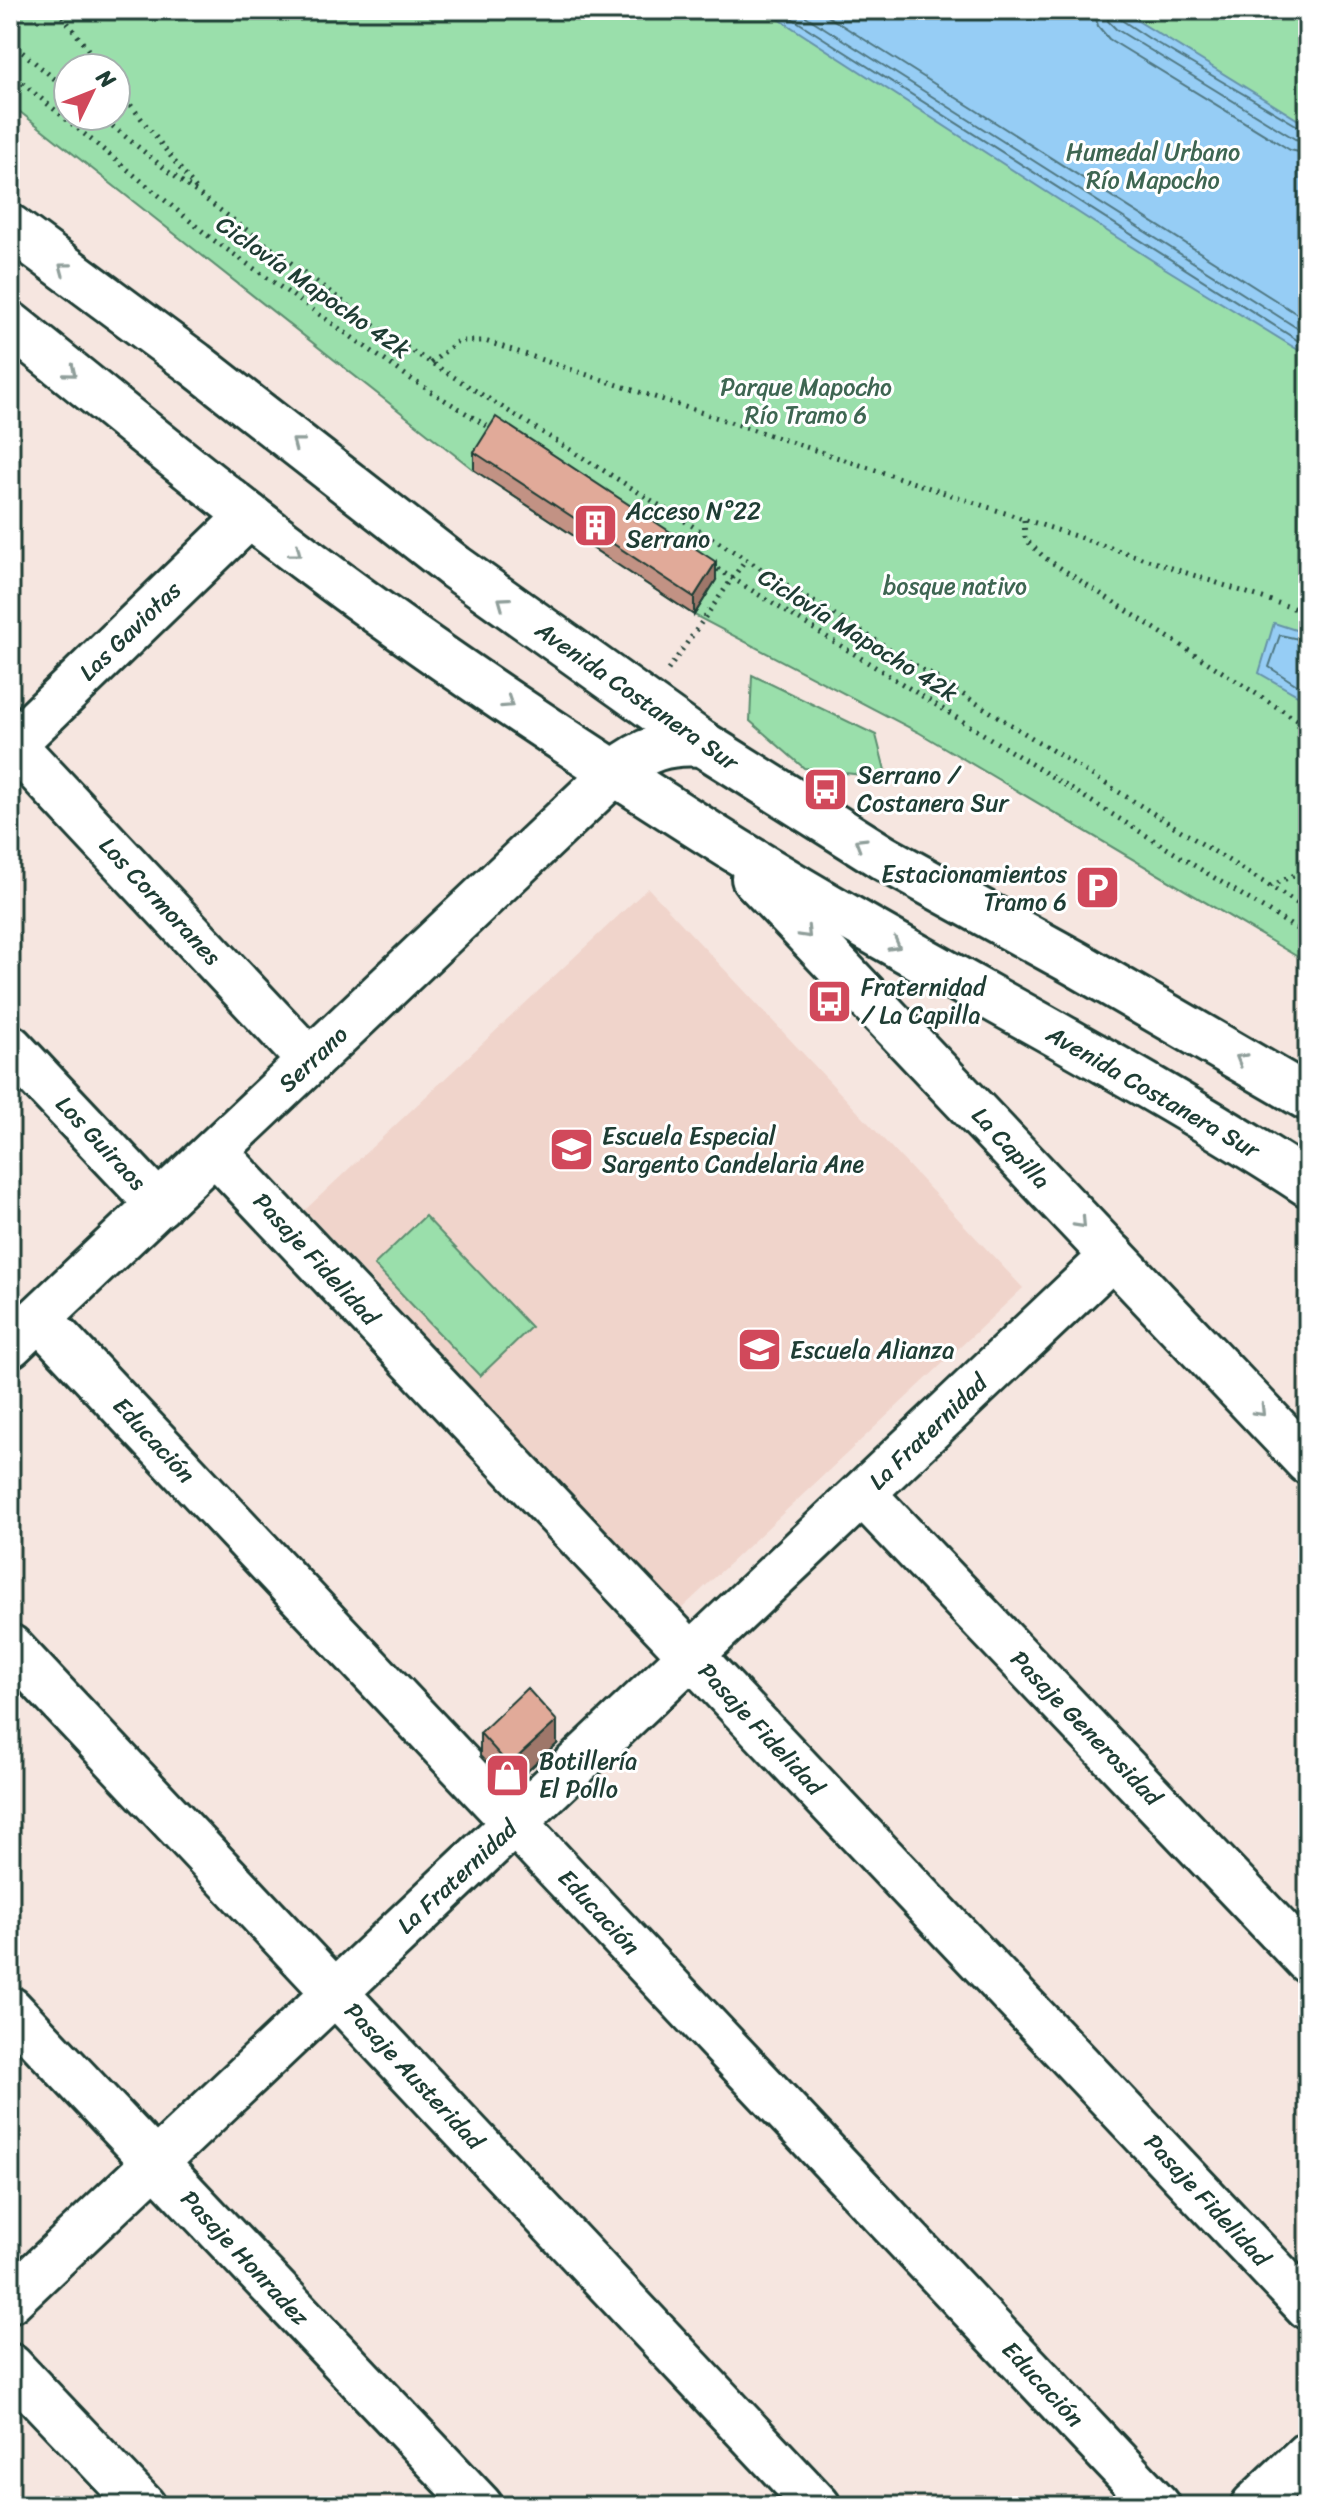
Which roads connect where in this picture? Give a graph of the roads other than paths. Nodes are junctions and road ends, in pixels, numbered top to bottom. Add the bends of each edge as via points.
1 (10, 227) edge
2 (10, 324) edge
3 (249, 516) junction
4 (11, 744) edge
5 (703, 744) junction
6 (615, 772) junction
7 (713, 836) junction
8 (10, 1047) edge
9 (310, 1061) junction
10 (1308, 1098) edge
11 (215, 1152) junction
12 (1308, 1184) edge
13 (159, 1205) junction
14 (1113, 1256) junction
15 (25, 1332) edge
16 (1308, 1462) edge
17 (863, 1494) junction
18 (10, 1647) edge
19 (692, 1655) junction
20 (515, 1823) junction
21 (1308, 1961) edge
22 (335, 1992) junction
23 (10, 2009) edge
24 (155, 2163) junction
25 (10, 2300) edge
26 (1308, 2307) edge
27 (10, 2366) edge
28 (1308, 2454) edge
29 (143, 2506) edge
30 (480, 2506) edge
31 (818, 2506) edge
32 (1158, 2506) edge
33 (1253, 2506) edge

5 -> 1 street, Avenida Costanera Sur via 455,567
2 -> 3 street, Avenida Costanera Sur
3 - 4 street, Las Gaviotas
3 -> 6 street, Avenida Costanera Sur via 407,633
4 - 9 street, Los Cormoranes
5 - 6 street, Serrano via 649,748
10 -> 5 street, Avenida Costanera Sur via 884,858
6 - 7 street, Avenida Costanera Sur
6 - 9 street, Serrano
7 -> 12 street, Avenida Costanera Sur via 1202,1117
7 -> 14 street, La Capilla
8 - 13 street, Los Guiraos
9 - 11 street, Serrano
11 - 13 street, Serrano
11 - 19 street, Pasaje Fidelidad
13 - 15 street, Serrano
14 -> 16 street, La Capilla
14 - 17 street, La Fraternidad
15 - 20 street, Educación
17 - 19 street, La Fraternidad
17 - 21 street, Pasaje Generosidad
18 - 22 street, Pasaje Austeridad
19 - 20 street, La Fraternidad
19 - 26 street, Pasaje Fidelidad
20 - 22 street, La Fraternidad
20 - 32 street, Educación
22 - 24 street, La Fraternidad
22 - 31 street, Pasaje Austeridad
23 - 24 street, Pasaje Honradez
24 - 25 street, La Fraternidad
24 - 30 street, Pasaje Honradez
27 - 29 street
28 - 33 street

